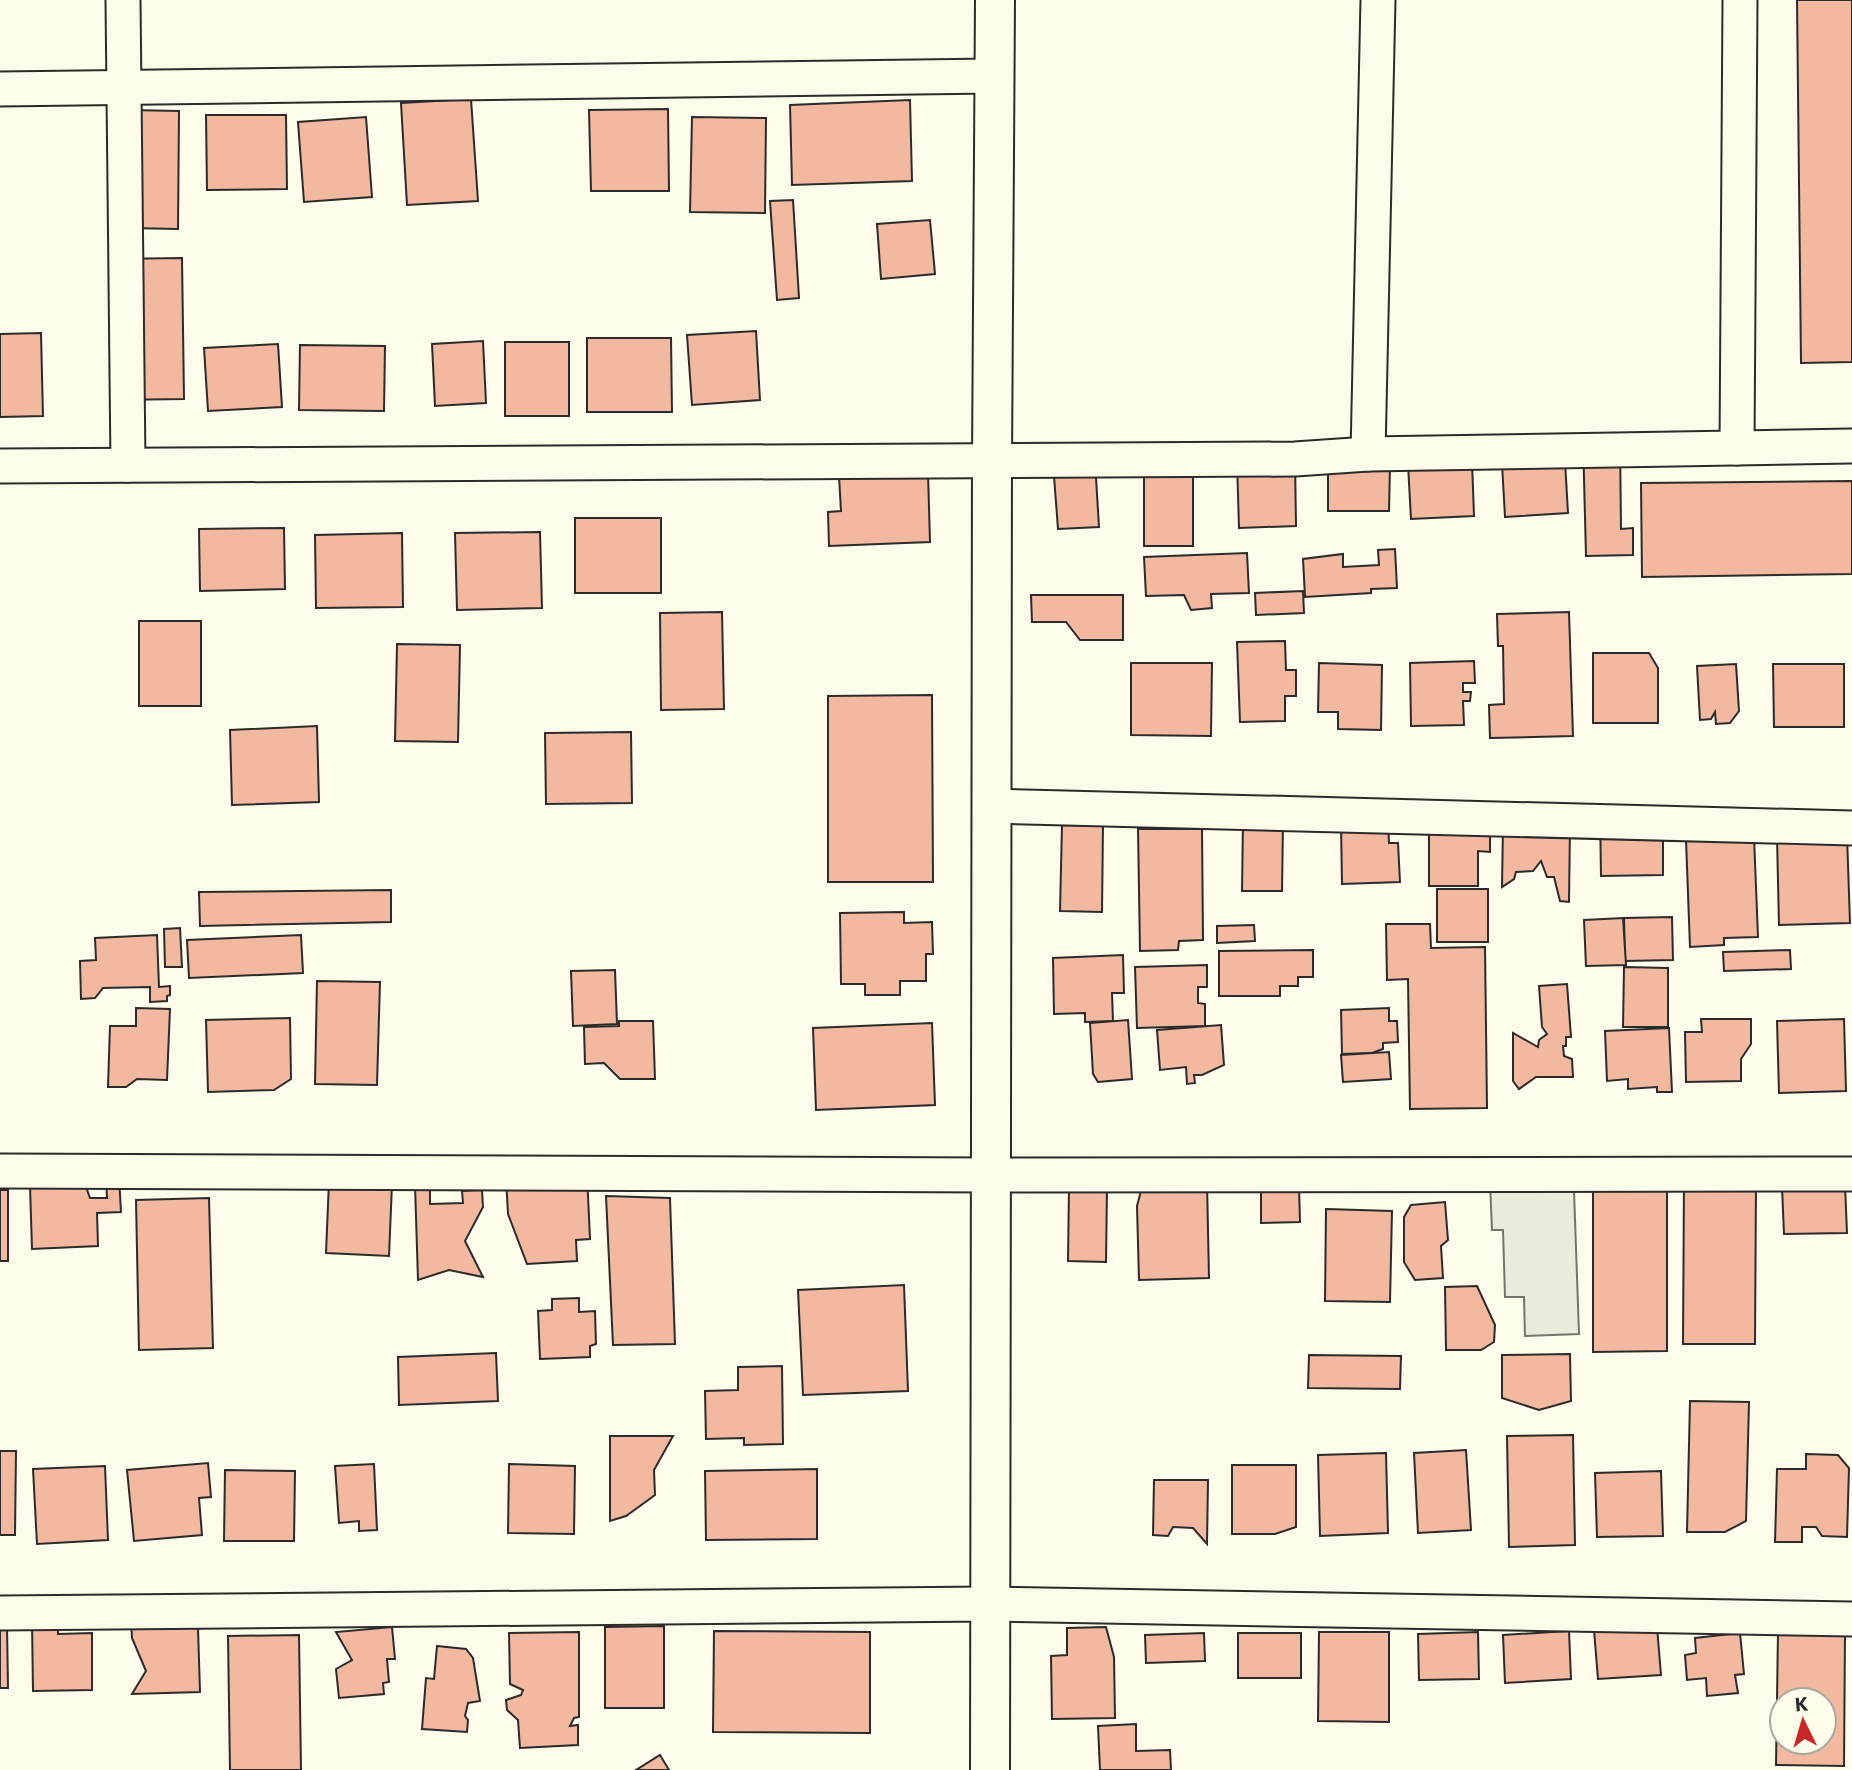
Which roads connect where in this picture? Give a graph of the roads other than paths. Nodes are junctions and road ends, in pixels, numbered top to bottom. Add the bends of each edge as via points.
1 (123, 0) edge
2 (995, 0) edge
3 (1378, 0) edge
4 (1740, 0) edge
5 (993, 76) junction
6 (125, 88) junction
7 (0, 89) edge
8 (1852, 446) edge
9 (1737, 448) junction
10 (1368, 454) junction
11 (992, 461) junction
12 (128, 465) junction
13 (0, 466) edge
14 (991, 806) junction
15 (1852, 828) edge
16 (0, 1171) edge
17 (1852, 1174) edge
18 (990, 1175) junction
19 (989, 1604) junction
20 (0, 1613) edge
21 (1852, 1619) edge
22 (990, 1770) edge

1 - 6 street
2 - 5 street
3 - 10 street
4 - 9 street
5 - 6 street
5 - 11 street
6 - 7 street
6 - 12 street
8 - 9 street
9 - 10 street
10 - 11 street via 1295,459
11 - 12 street
11 - 14 street
12 - 13 street
14 - 15 street
14 - 18 street
16 - 18 street
17 - 18 street
18 - 19 street
19 - 20 street
19 - 21 street
19 - 22 street

